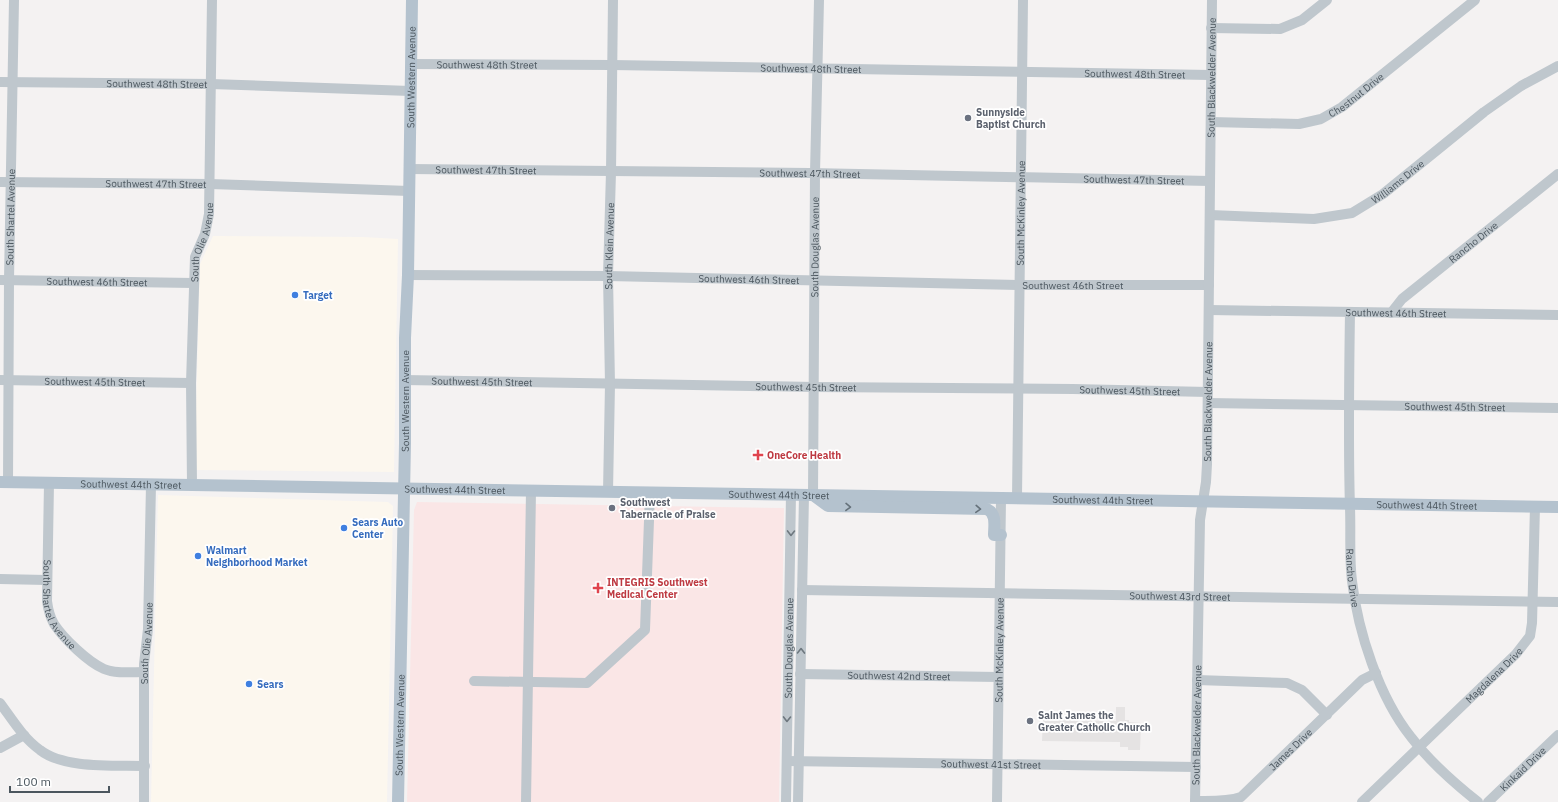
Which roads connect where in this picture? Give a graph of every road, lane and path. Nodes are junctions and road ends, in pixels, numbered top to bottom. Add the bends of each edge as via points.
1 (14, 0) edge
2 (212, 0) edge
3 (412, 0) edge
4 (613, 0) edge
5 (819, 0) edge
6 (1023, 0) edge
7 (1212, 0) edge
8 (1327, 0) edge
9 (1475, 0) edge
10 (1211, 28) junction
11 (411, 64) junction
12 (612, 65) junction
13 (1558, 66) edge
14 (818, 68) junction
15 (1022, 72) junction
16 (1211, 75) junction
17 (0, 82) edge
18 (12, 82) junction
19 (211, 84) junction
20 (410, 91) junction
21 (1211, 122) junction
22 (409, 169) junction
23 (611, 172) junction
24 (815, 173) junction
25 (1558, 174) edge
26 (1021, 177) junction
27 (1210, 181) junction
28 (0, 182) edge
29 (11, 182) junction
30 (210, 184) junction
31 (409, 191) junction
32 (1210, 216) junction
33 (408, 275) junction
34 (608, 276) junction
35 (5, 280) edge
36 (814, 280) junction
37 (193, 283) junction
38 (1020, 285) junction
39 (1210, 285) junction
40 (1209, 310) junction
41 (1350, 312) junction
42 (1391, 313) junction
43 (1558, 315) edge
44 (4, 380) edge
45 (404, 380) junction
46 (191, 383) junction
47 (610, 384) junction
48 (814, 387) junction
49 (1018, 388) junction
50 (1208, 398) junction
51 (1349, 406) junction
52 (1558, 408) edge
53 (4, 482) edge
54 (49, 483) junction
55 (151, 485) junction
56 (192, 485) junction
57 (404, 489) junction
58 (531, 491) junction
59 (608, 492) junction
60 (650, 493) junction
61 (791, 494) junction
62 (808, 495) junction
63 (1001, 498) junction
64 (1017, 498) junction
65 (1203, 501) junction
66 (1350, 504) junction
67 (1535, 506) junction
68 (1558, 507) edge
69 (997, 535) junction
70 (0, 579) edge
71 (46, 580) junction
72 (802, 590) junction
73 (1000, 593) junction
74 (1199, 595) junction
75 (1354, 598) junction
76 (1533, 602) junction
77 (1558, 602) edge
78 (144, 672) junction
79 (1376, 673) junction
80 (800, 674) junction
81 (998, 677) junction
82 (1197, 680) junction
83 (474, 681) dead end
84 (528, 683) junction
85 (0, 703) edge
86 (1326, 715) junction
87 (24, 735) junction
88 (1558, 735) edge
89 (1419, 747) junction
90 (0, 748) edge
91 (787, 761) junction
92 (799, 761) junction
93 (998, 764) junction
94 (145, 766) junction
95 (1196, 767) junction
96 (144, 802) edge
97 (398, 802) edge
98 (526, 802) edge
99 (786, 802) edge
100 (798, 802) edge
101 (997, 802) edge
102 (1195, 802) edge
103 (1362, 802) edge
104 (1478, 802) edge
105 (1488, 802) edge

1 - 18 street, South Shartel Avenue
2 - 19 street, South Olie Avenue
3 - 11 main road, South Western Avenue
4 - 12 street, South Klein Avenue
5 - 14 street, South Douglas Avenue
6 - 15 street, South McKinley Avenue
7 - 10 street, South Blackwelder Avenue
8 - 10 street via 1302,20 1280,30
9 - 21 street, Chestnut Drive via 1342,107 1321,119 1299,124
10 - 16 street, South Blackwelder Avenue
11 - 12 street, Southwest 48th Street
11 - 20 main road, South Western Avenue
12 - 14 street, Southwest 48th Street
12 - 23 street, South Klein Avenue
13 - 32 street, Williams Drive via 1521,86 1484,112 1383,194 1352,213 1314,219
14 - 15 street, Southwest 48th Street
14 - 24 street, South Douglas Avenue
15 - 16 street, Southwest 48th Street
15 - 26 street, South McKinley Avenue
16 - 21 street, South Blackwelder Avenue
17 - 18 street, Southwest 48th Street
18 - 19 street, Southwest 48th Street
18 - 29 street, South Shartel Avenue
19 - 20 street, Southwest 48th Street
19 - 30 street, South Olie Avenue
20 - 22 main road, South Western Avenue
21 - 27 street, South Blackwelder Avenue
22 - 23 street, Southwest 47th Street
22 - 31 main road, South Western Avenue
23 - 24 street, Southwest 47th Street
23 - 34 street, South Klein Avenue
24 - 26 street, Southwest 47th Street
24 - 36 street, South Douglas Avenue
25 - 42 street, Rancho Drive via 1402,299
26 - 27 street, Southwest 47th Street
26 - 38 street, South McKinley Avenue
27 - 32 street, South Blackwelder Avenue
28 - 29 street, Southwest 47th Street
29 - 30 street, Southwest 47th Street
29 - 35 street, South Shartel Avenue
30 - 31 street, Southwest 47th Street
30 - 37 street, South Olie Avenue via 209,214 205,234 194,257
31 - 33 main road, South Western Avenue
32 - 39 street, South Blackwelder Avenue
33 - 34 street, Southwest 46th Street
33 - 45 main road, South Western Avenue
34 - 36 street, Southwest 46th Street
34 - 47 street, South Klein Avenue
35 - 37 street, Southwest 46th Street
35 - 44 street, South Shartel Avenue
36 - 38 street, Southwest 46th Street
36 - 48 street, South Douglas Avenue
37 - 46 street, South Olie Avenue
38 - 39 street, Southwest 46th Street
38 - 49 street, South McKinley Avenue
39 - 40 street, South Blackwelder Avenue
40 - 41 street, Southwest 46th Street
40 - 50 street, South Blackwelder Avenue
41 - 42 street, Southwest 46th Street
41 - 51 street, Rancho Drive
42 - 43 street, Southwest 46th Street
44 - 46 street, Southwest 45th Street
44 - 53 street, South Shartel Avenue
45 - 47 street, Southwest 45th Street
45 - 57 main road, South Western Avenue
46 - 56 street, South Olie Avenue
47 - 48 street, Southwest 45th Street
47 - 59 street, South Klein Avenue
48 - 49 street, Southwest 45th Street
48 - 62 street, South Douglas Avenue
49 - 50 street, Southwest 45th Street
49 - 64 street, South McKinley Avenue
50 - 51 street, Southwest 45th Street
50 - 65 street, South Blackwelder Avenue via 1206,482
51 - 52 street, Southwest 45th Street
51 - 66 street, Rancho Drive
53 - 54 main road, Southwest 44th Street
54 - 55 main road, Southwest 44th Street
54 - 71 street, South Shartel Avenue
55 - 56 main road, Southwest 44th Street
55 - 78 street, South Olie Avenue via 148,629
56 - 57 main road, Southwest 44th Street
57 - 58 main road, Southwest 44th Street
57 - 97 main road, South Western Avenue
58 - 59 main road, Southwest 44th Street
58 - 84 street
59 - 60 main road, Southwest 44th Street
60 - 61 main road, Southwest 44th Street
60 - 84 street via 645,630 587,683
61 - 62 main road, Southwest 44th Street
61 -> 91 street, South Douglas Avenue
62 - 63 main road, Southwest 44th Street
62 -> 69 main road via 828,506 988,509 994,516
62 - 72 street, South Douglas Avenue
63 - 64 main road, Southwest 44th Street
63 - 69 street, South McKinley Avenue
64 - 65 main road, Southwest 44th Street
65 - 66 main road, Southwest 44th Street
65 - 74 street, South Blackwelder Avenue via 1200,520
66 - 67 main road, Southwest 44th Street
66 - 75 street, Rancho Drive via 1350,564
67 - 68 main road, Southwest 44th Street
67 - 76 street, Magdalena Drive
69 - 73 street, South McKinley Avenue
70 - 71 street
71 - 78 street, South Shartel Avenue via 49,612 54,624 77,650 105,669
72 - 73 street, Southwest 43rd Street
80 -> 72 street, South Douglas Avenue
73 - 74 street, Southwest 43rd Street
73 - 81 street, South McKinley Avenue
74 - 75 street, Southwest 43rd Street
74 - 82 street, South Blackwelder Avenue
75 - 76 street, Southwest 43rd Street
75 - 79 street, Rancho Drive
76 - 77 street, Southwest 43rd Street
76 - 89 street, Magdalena Drive via 1532,630 1521,648
78 - 94 street, South Olie Avenue
79 - 86 street, James Drive via 1362,680
79 - 89 street, Rancho Drive via 1397,717
80 - 81 street, Southwest 42nd Street
80 - 92 street, South Douglas Avenue
81 - 93 street, South McKinley Avenue
82 - 86 street via 1287,683 1302,690
82 - 95 street, South Blackwelder Avenue
83 - 84 street
84 - 98 street
85 - 87 street
86 - 102 street, James Drive via 1241,797 1223,801
87 - 90 street
87 - 94 street via 49,756 72,763
88 - 105 street, Kinkaid Drive
89 - 103 street, Magdalena Drive
89 - 104 street, Rancho Drive
91 - 92 street, Southwest 41st Street
91 - 99 street, South Douglas Avenue
92 - 93 street, Southwest 41st Street
92 - 100 street, South Douglas Avenue
93 - 95 street, Southwest 41st Street
93 - 101 street, South McKinley Avenue
94 - 96 street, South Olie Avenue
95 - 102 street, South Blackwelder Avenue

